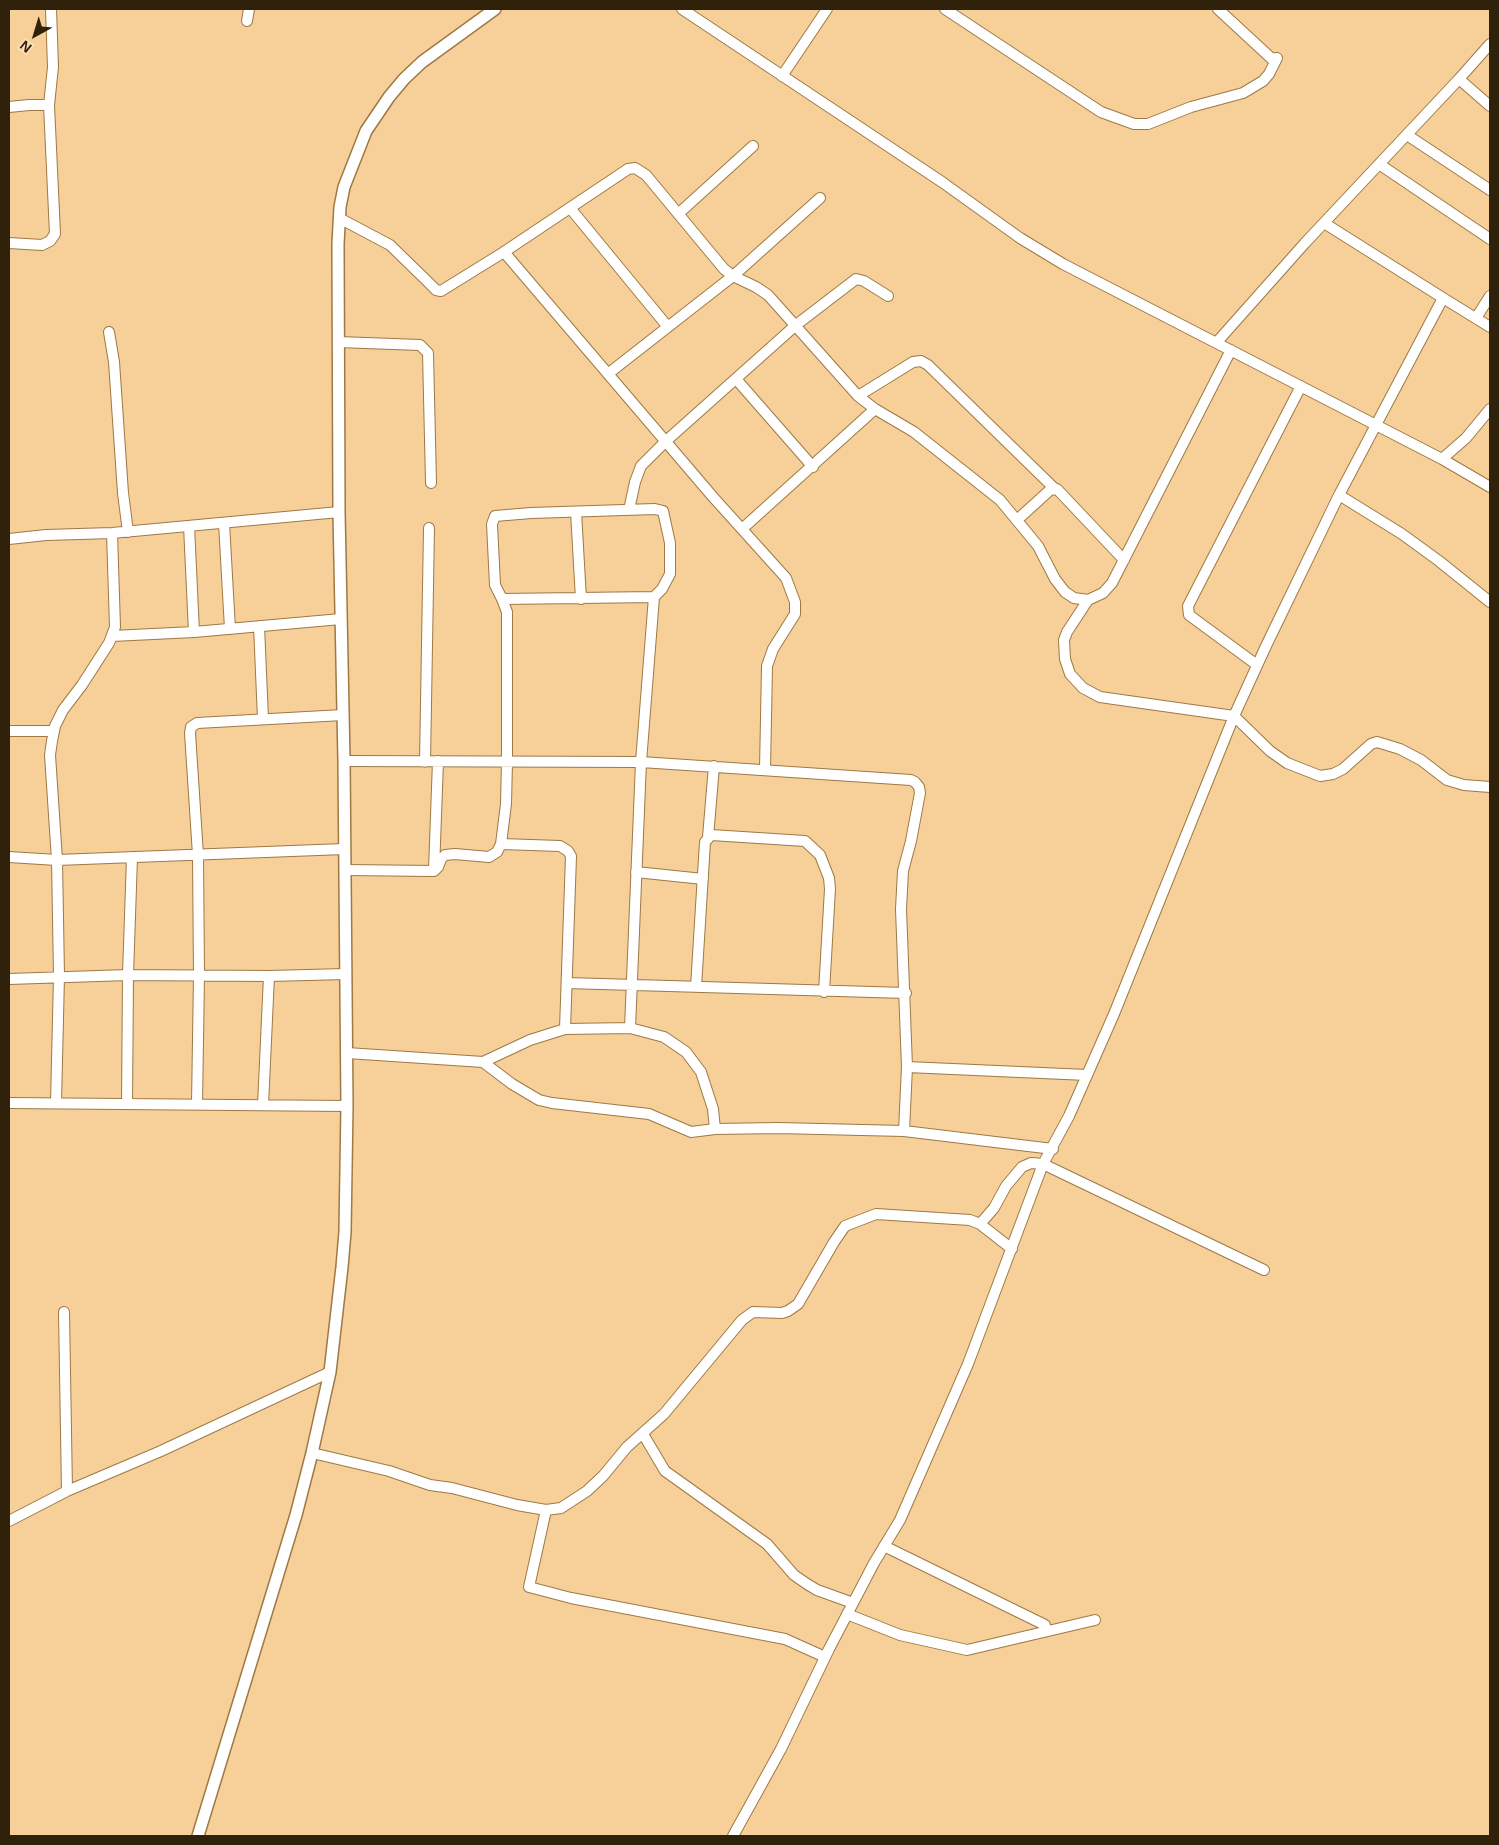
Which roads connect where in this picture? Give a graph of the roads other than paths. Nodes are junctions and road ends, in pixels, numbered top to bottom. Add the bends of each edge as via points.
1 (51, 9) edge
2 (249, 9) edge
3 (495, 9) edge
4 (682, 9) edge
5 (827, 9) edge
6 (945, 9) edge
7 (1218, 9) edge
8 (248, 21) dead end
9 (1490, 44) edge
10 (782, 76) junction
11 (1460, 79) junction
12 (49, 105) junction
13 (1490, 106) edge
14 (9, 107) edge
15 (1407, 135) junction
16 (752, 146) dead end
17 (1379, 164) junction
18 (1490, 190) edge
19 (820, 198) dead end
20 (570, 208) junction
21 (678, 214) junction
22 (339, 218) junction
23 (1324, 223) junction
24 (1490, 239) edge
25 (9, 243) edge
26 (504, 252) junction
27 (733, 276) junction
28 (888, 296) dead end
29 (1490, 296) edge
30 (1443, 298) junction
31 (1476, 318) junction
32 (668, 326) junction
33 (796, 326) junction
34 (1490, 327) edge
35 (109, 332) dead end
36 (338, 342) junction
37 (1216, 342) junction
38 (1231, 350) junction
39 (609, 372) junction
40 (736, 379) junction
41 (1301, 386) junction
42 (858, 396) junction
43 (875, 409) junction
44 (1490, 409) edge
45 (1376, 425) junction
46 (666, 441) junction
47 (1442, 459) junction
48 (813, 466) junction
49 (431, 483) dead end
50 (1490, 487) edge
51 (1055, 489) junction
52 (1339, 494) junction
53 (629, 510) junction
54 (339, 512) junction
55 (576, 512) junction
56 (1017, 520) junction
57 (224, 523) junction
58 (189, 526) junction
59 (429, 528) dead end
60 (742, 529) junction
61 (128, 532) junction
62 (112, 533) junction
63 (9, 539) edge
64 (1124, 560) junction
65 (654, 597) junction
66 (502, 599) junction
67 (581, 599) junction
68 (1088, 600) junction
69 (1490, 602) edge
70 (341, 619) junction
71 (259, 626) junction
72 (230, 629) junction
73 (194, 632) junction
74 (112, 636) junction
75 (1257, 665) junction
76 (343, 715) junction
77 (1234, 716) junction
78 (263, 720) junction
79 (9, 731) edge
80 (54, 731) junction
81 (344, 761) junction
82 (425, 762) junction
83 (438, 762) junction
84 (507, 762) junction
85 (641, 762) junction
86 (714, 766) junction
87 (765, 769) junction
88 (1490, 787) edge
89 (708, 837) junction
90 (501, 844) junction
91 (344, 849) junction
92 (198, 854) junction
93 (9, 857) edge
94 (132, 857) junction
95 (57, 860) junction
96 (345, 870) junction
97 (434, 871) junction
98 (636, 872) junction
99 (703, 879) junction
100 (346, 974) junction
101 (128, 975) junction
102 (59, 976) junction
103 (199, 976) junction
104 (269, 976) junction
105 (9, 979) edge
106 (567, 983) junction
107 (632, 984) junction
108 (696, 987) junction
109 (824, 992) junction
110 (906, 993) junction
111 (630, 1028) junction
112 (565, 1029) junction
113 (347, 1053) junction
114 (483, 1062) junction
115 (907, 1067) junction
116 (1088, 1075) junction
117 (9, 1103) edge
118 (56, 1103) junction
119 (127, 1104) junction
120 (197, 1104) junction
121 (263, 1105) junction
122 (348, 1106) junction
123 (714, 1129) junction
124 (904, 1131) junction
125 (1052, 1149) junction
126 (1044, 1164) junction
127 (980, 1224) junction
128 (1012, 1249) junction
129 (1264, 1270) dead end
130 (64, 1312) dead end
131 (330, 1372) junction
132 (643, 1434) junction
133 (312, 1453) junction
134 (67, 1491) junction
135 (546, 1510) junction
136 (9, 1521) edge
137 (884, 1546) junction
138 (853, 1603) junction
139 (847, 1614) junction
140 (1095, 1620) dead end
141 (1044, 1625) dead end
142 (825, 1657) junction
143 (198, 1836) edge
144 (733, 1836) edge

1 - 12 street via 53,67
2 - 8 street
3 - 22 street via 422,62 375,115 347,178
4 - 10 street
5 - 10 street
6 - 7 street via 1101,112 1134,124 1154,122 1191,107 1244,93 1264,81 1277,58 1272,59
9 - 11 street
10 - 37 street via 1035,247
11 - 13 street
11 - 15 street
12 - 14 street
12 - 25 street via 55,234 42,245
15 - 17 street
15 - 18 street
16 - 21 street
17 - 23 street
17 - 24 street
19 - 27 street
20 - 21 street via 628,169 635,168 646,175
20 - 26 street
20 - 32 street
21 - 27 street
22 - 26 street via 390,245 436,290 441,291
22 - 36 street
23 - 30 street
23 - 37 street
26 - 39 street
27 - 32 street
27 - 33 street via 768,295
28 - 33 street via 864,280 856,279
29 - 31 street
30 - 31 street
30 - 45 street
31 - 34 street
32 - 39 street
33 - 40 street
33 - 42 street
35 - 61 street
36 - 49 street via 420,345 428,353
36 - 54 street
37 - 38 street
38 - 41 street
38 - 64 street
39 - 46 street
40 - 46 street
40 - 48 street
41 - 45 street
41 - 75 street via 1188,606 1189,615
42 - 43 street
42 - 51 street via 913,362 921,361
43 - 48 street
43 - 56 street via 922,438 1000,500
44 - 47 street via 1466,438
45 - 47 street
45 - 52 street
46 - 53 street via 642,466 634,482
46 - 60 street
47 - 50 street
48 - 60 street
51 - 56 street
51 - 64 street
52 - 69 street via 1439,560
52 - 75 street
53 - 55 street
53 - 65 street via 663,511 666,520 670,574
54 - 57 street
54 - 70 street
55 - 66 street via 493,517 495,585
55 - 67 street
56 - 68 street via 1038,546 1065,592 1074,598
57 - 58 street
57 - 72 street
58 - 61 street
58 - 73 street
59 - 82 street
60 - 87 street via 786,578 795,602 795,614 773,649 767,666
61 - 62 street
62 - 63 street
62 - 74 street via 115,627
64 - 68 street via 1107,590
65 - 67 street
65 - 85 street
66 - 67 street
66 - 84 street via 507,612
68 - 77 street via 1064,640 1070,674 1083,688 1100,697
70 - 71 street
70 - 76 street
71 - 72 street
71 - 78 street
72 - 73 street
73 - 74 street
74 - 80 street via 63,710
75 - 77 street
76 - 78 street
76 - 81 street
77 - 88 street via 1287,763 1320,776 1344,769 1377,742 1420,760 1447,780
77 - 116 street
78 - 92 street via 197,723 191,728
79 - 80 street
80 - 95 street via 50,755
81 - 82 street
81 - 91 street
82 - 83 street
83 - 84 street
83 - 97 street
84 - 85 street
84 - 90 street
85 - 86 street
85 - 98 street
86 - 87 street
86 - 89 street
87 - 110 street via 916,782 920,793 903,871
89 - 99 street
89 - 109 street via 805,841 820,855 829,878
90 - 97 street via 498,852 489,856 445,855
90 - 106 street via 560,846 571,856
91 - 92 street
91 - 96 street
92 - 94 street
92 - 103 street
93 - 95 street
94 - 95 street
94 - 101 street
95 - 102 street
96 - 97 street
96 - 100 street
98 - 99 street
98 - 107 street
99 - 108 street
100 - 104 street
100 - 113 street
101 - 102 street
101 - 103 street
101 - 119 street
102 - 105 street
102 - 118 street
103 - 104 street
103 - 120 street
104 - 121 street
106 - 107 street
106 - 112 street
107 - 108 street
107 - 111 street
108 - 109 street
109 - 110 street
110 - 115 street
111 - 112 street
111 - 123 street via 664,1037 686,1052 702,1072 713,1110
112 - 114 street via 530,1040
113 - 114 street
113 - 122 street
114 - 123 street via 539,1100 649,1114 691,1132
115 - 116 street
115 - 124 street
116 - 125 street
117 - 118 street
118 - 119 street
119 - 120 street
120 - 121 street
121 - 122 street
122 - 131 street via 345,1232
123 - 124 street
124 - 125 street
125 - 126 street
126 - 127 street via 1031,1163 1022,1167
126 - 128 street
126 - 129 street
127 - 128 street
127 - 132 street via 970,1220 876,1214 845,1226 798,1304 788,1312 753,1312 742,1320 676,1401
128 - 137 street via 968,1364 900,1520
130 - 134 street
131 - 133 street
131 - 134 street
132 - 135 street via 587,1491 561,1508
132 - 138 street via 664,1471 767,1544 794,1575 817,1590
133 - 135 street
133 - 143 street
134 - 136 street
135 - 142 street via 529,1587 785,1639
137 - 138 street
137 - 141 street
138 - 139 street
139 - 140 street via 900,1635 967,1650
139 - 142 street
142 - 144 street via 782,1749

